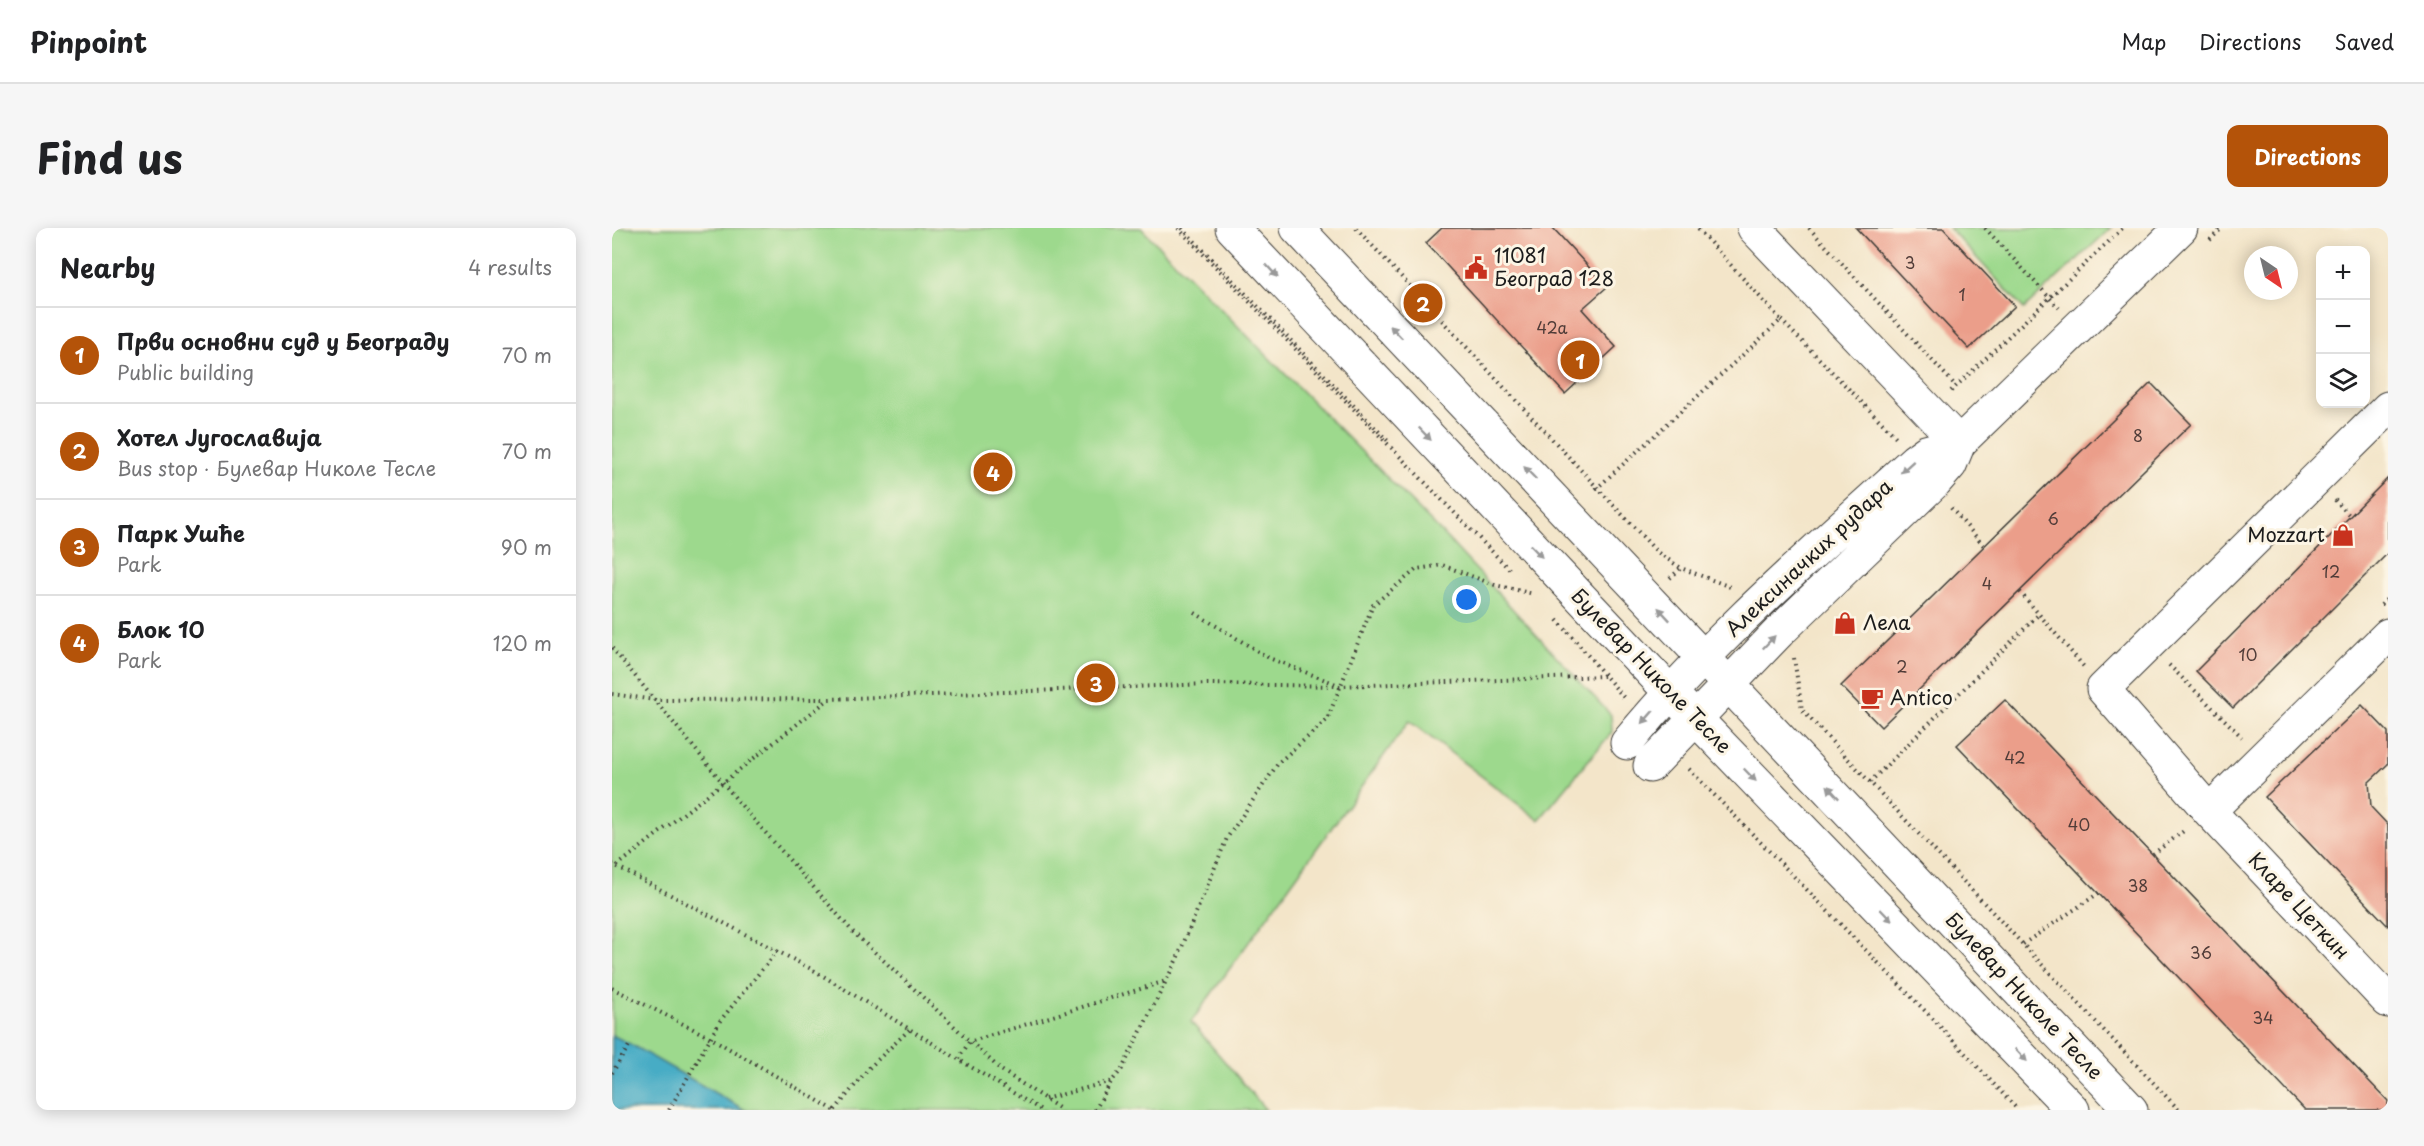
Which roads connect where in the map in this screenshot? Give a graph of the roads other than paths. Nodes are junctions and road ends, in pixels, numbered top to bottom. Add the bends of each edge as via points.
1 (1232, 228) edge
2 (1297, 228) edge
3 (1754, 228) edge
4 (2181, 228) edge
5 (2388, 408) edge
6 (1959, 443) junction
7 (2384, 621) edge
8 (1704, 657) junction
9 (1728, 684) junction
10 (1670, 692) junction
11 (1695, 718) junction
12 (1627, 743) dead end
13 (1659, 756) road end
14 (2210, 811) junction
15 (2388, 1001) edge
16 (2073, 1110) edge
17 (2131, 1110) edge

1 -> 10 main road, Булевар Николе Тесле
8 -> 2 main road, Булевар Николе Тесле
3 - 6 main road
4 - 6 main road, Алексиначких рудара
5 - 14 main road, Кларе Цеткин via 2103,689
6 -> 8 main road, Алексиначких рудара via 1926,452 1915,460
9 -> 6 main road, Алексиначких рудара via 1936,481 1950,465
7 - 14 main road
8 - 9 main road, Булевар Николе Тесле
8 - 10 main road, Алексиначких рудара
9 - 11 main road, Алексиначких рудара
17 -> 9 main road, Булевар Николе Тесле
10 - 11 main road, Булевар Николе Тесле
10 -> 12 main road, Алексиначких рудара
11 - 13 main road, Алексиначких рудара
11 -> 16 main road, Булевар Николе Тесле
14 - 15 main road, Кларе Цеткин

